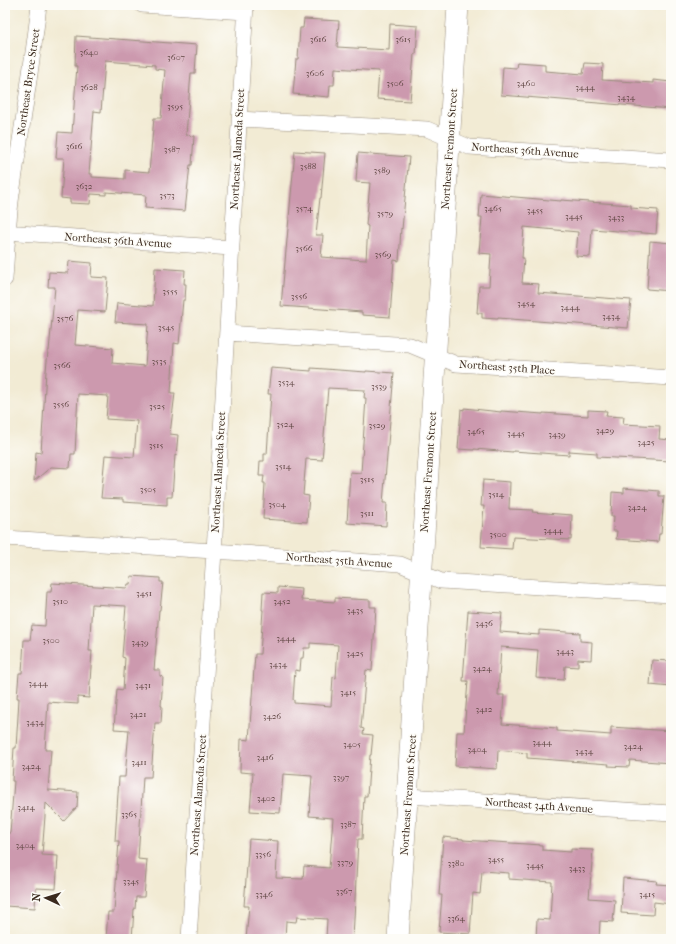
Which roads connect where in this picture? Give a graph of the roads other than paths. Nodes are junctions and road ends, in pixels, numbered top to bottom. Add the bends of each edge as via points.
1 (39, 5) edge
2 (142, 5) edge
3 (458, 5) edge
4 (245, 8) edge
5 (239, 119) junction
6 (449, 138) junction
7 (671, 160) edge
8 (6, 232) edge
9 (231, 248) junction
10 (5, 279) edge
11 (226, 333) junction
12 (436, 356) junction
13 (671, 378) edge
14 (5, 538) edge
15 (214, 551) junction
16 (422, 573) junction
17 (671, 595) edge
18 (408, 796) junction
19 (671, 813) edge
20 (189, 939) edge
21 (398, 939) edge

1 - 8 street, Northeast Bryce Street
2 - 4 street
3 - 6 main road, Northeast Fremont Street
4 - 5 street, Northeast Alameda Street
5 - 6 street, Northeast 36th Avenue via 427,129
5 - 9 street, Northeast Alameda Street
6 - 7 street, Northeast 36th Avenue via 469,147
6 - 12 main road, Northeast Fremont Street
8 - 9 street, Northeast 36th Avenue
8 - 10 street, Northeast Bryce Street
9 - 11 street, Northeast Alameda Street
11 - 12 street, Northeast 35th Place via 410,345
11 - 15 street, Northeast Alameda Street
12 - 13 street, Northeast 35th Place via 456,364
12 - 16 main road, Northeast Fremont Street
14 - 15 street, Northeast 35th Avenue
15 - 16 street, Northeast 35th Avenue via 400,564
15 - 20 street, Northeast Alameda Street
16 - 17 street, Northeast 35th Avenue via 441,581
16 - 18 main road, Northeast Fremont Street
18 - 19 street, Northeast 34th Avenue
18 - 21 main road, Northeast Fremont Street

